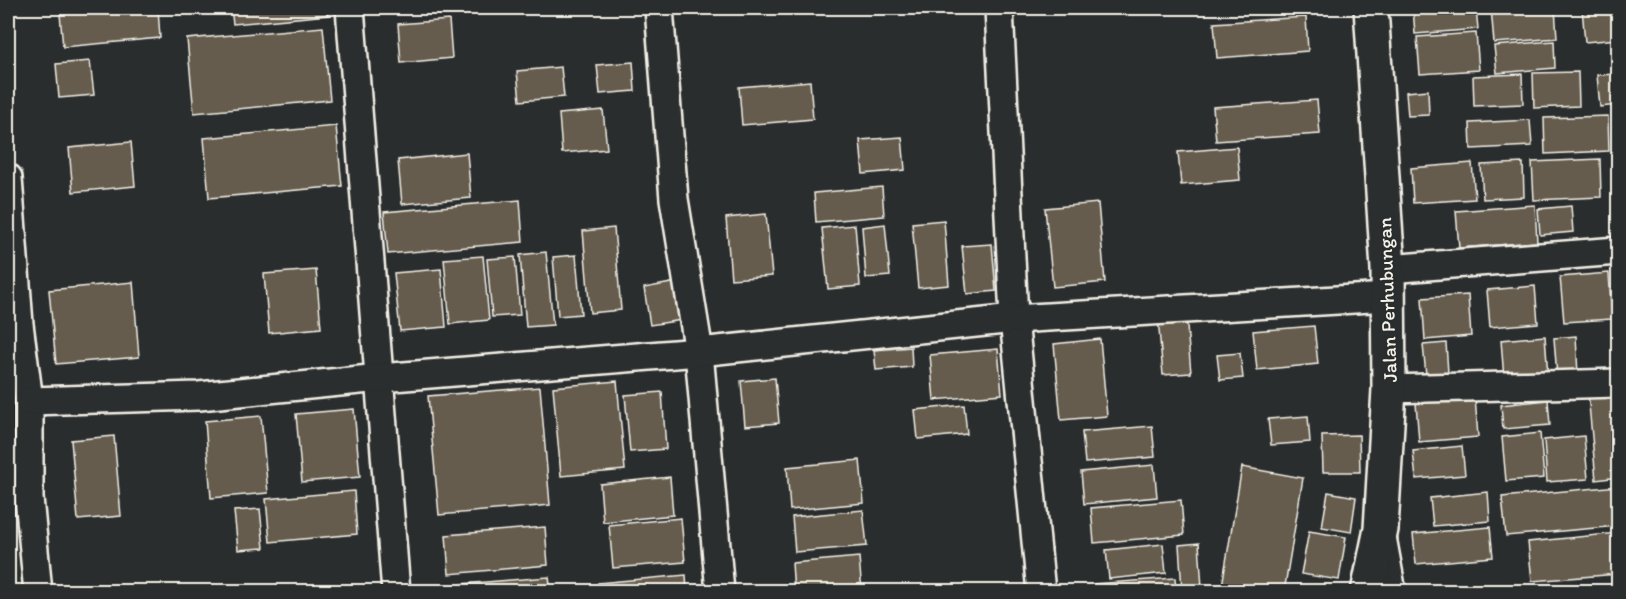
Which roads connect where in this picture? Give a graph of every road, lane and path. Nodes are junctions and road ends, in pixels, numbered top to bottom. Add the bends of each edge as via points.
1 (350, 8) edge
2 (659, 8) edge
3 (999, 8) edge
4 (1371, 8) edge
5 (8, 178) edge
6 (1618, 251) edge
7 (1388, 283) junction
8 (1014, 319) junction
9 (13, 324) edge
10 (699, 352) junction
11 (380, 378) junction
12 (1618, 383) edge
13 (1389, 390) junction
14 (29, 401) junction
15 (1381, 529) junction
16 (38, 591) edge
17 (396, 591) edge
18 (720, 591) edge
19 (1041, 591) edge
20 (1368, 591) edge
21 (1392, 591) edge

1 - 11 street
2 - 10 street via 674,199
3 - 8 street
4 - 7 main road, Jalan Perhubungan
5 - 9 street
6 - 7 street
7 - 8 street
7 - 13 main road, Jalan Perhubungan
8 - 10 street
8 - 19 street
9 - 14 street
10 - 11 street
10 - 18 street
11 - 14 street via 199,396
11 - 17 street
12 - 13 street
13 - 15 main road, Jalan Perhubungan
14 - 16 street via 29,498
15 - 20 main road, Jalan Perhubungan
15 - 21 street

